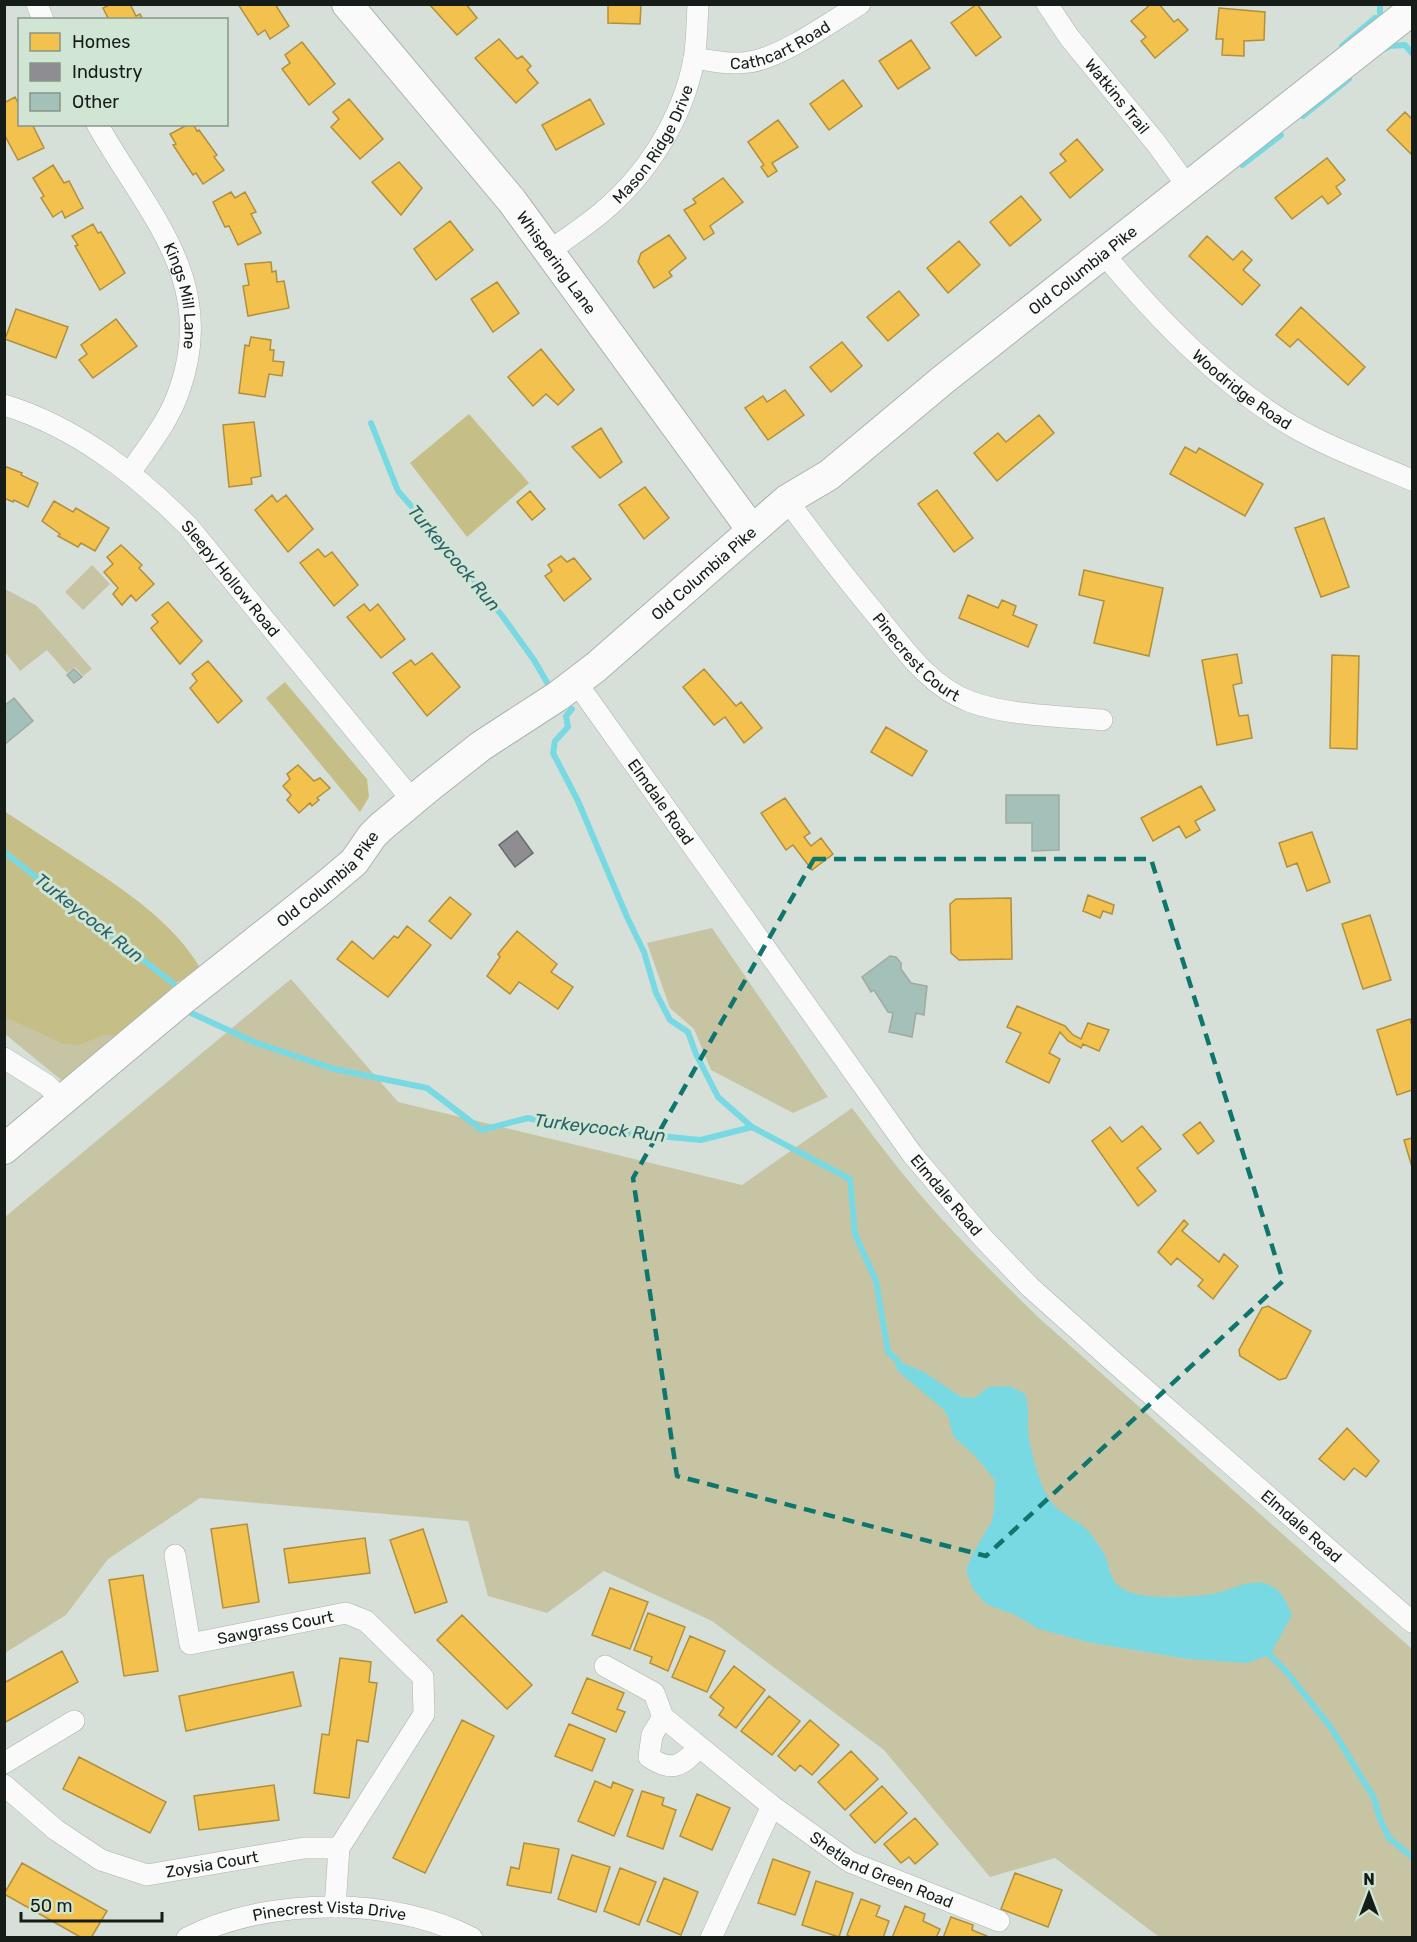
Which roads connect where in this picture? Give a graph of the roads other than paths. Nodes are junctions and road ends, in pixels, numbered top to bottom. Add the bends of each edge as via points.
1 (347, 4) edge
2 (698, 4) edge
3 (860, 4) edge
4 (1047, 4) edge
5 (1409, 12) edge
6 (694, 58) junction
7 (98, 126) edge
8 (1188, 187) junction
9 (549, 251) junction
10 (1104, 254) junction
11 (4, 405) edge
12 (130, 472) junction
13 (1413, 480) edge
14 (787, 500) junction
15 (753, 530) junction
16 (576, 682) junction
17 (1102, 720) dead end
18 (413, 801) junction
19 (4, 1058) edge
20 (62, 1100) junction
21 (4, 1149) edge
22 (175, 1555) dead end
23 (1413, 1622) edge
24 (605, 1666) dead end
25 (663, 1718) junction
26 (74, 1722) dead end
27 (699, 1747) junction
28 (4, 1763) edge
29 (4, 1785) edge
30 (772, 1806) junction
31 (339, 1848) junction
32 (335, 1907) junction
33 (999, 1921) dead end
34 (187, 1938) edge
35 (472, 1938) edge
36 (711, 1938) edge

1 - 9 street, Whispering Lane via 506,193
2 - 6 street, Mason Ridge Drive
3 - 6 street, Cathcart Road via 774,55 727,64
4 - 8 street, Watkins Trail
5 - 8 street, Old Columbia Pike
6 - 9 street, Mason Ridge Drive via 680,105 650,160 602,212
7 - 12 street, Kings Mill Lane via 171,246 189,302 189,359 179,392
8 - 10 street, Old Columbia Pike
9 - 15 street, Whispering Lane
10 - 13 street, Woodridge Road via 1164,322 1251,399 1339,450
10 - 14 street, Old Columbia Pike via 829,475
11 - 12 street, Sleepy Hollow Road via 60,428
12 - 18 street, Sleepy Hollow Road via 188,526
14 - 15 street, Old Columbia Pike
14 - 17 street, Pinecrest Court via 911,657 948,690 994,709
15 - 16 street, Old Columbia Pike
16 - 18 street, Old Columbia Pike via 481,746
16 - 23 street, Elmdale Road via 912,1154 983,1238 1030,1287 1116,1364
18 - 20 street, Old Columbia Pike via 381,826 354,862
19 - 20 street via 47,1085
20 - 21 street, Old Columbia Pike
22 - 31 street, Sawgrass Court via 190,1644 346,1613 366,1621 423,1677 424,1714
24 - 25 street, Shetland Green Road via 654,1693
25 - 27 street, Shetland Green Road
25 - 27 street via 652,1735 649,1757 660,1765 676,1766
26 - 28 street
27 - 30 street, Shetland Green Road
29 - 31 street, Zoysia Court via 56,1830 101,1860 147,1875 304,1848
30 - 33 street, Shetland Green Road via 850,1862
30 - 36 street
31 - 32 street, Sawgrass Court
32 - 34 street, Pinecrest Vista Drive via 264,1912
32 - 35 street, Pinecrest Vista Drive via 392,1912

